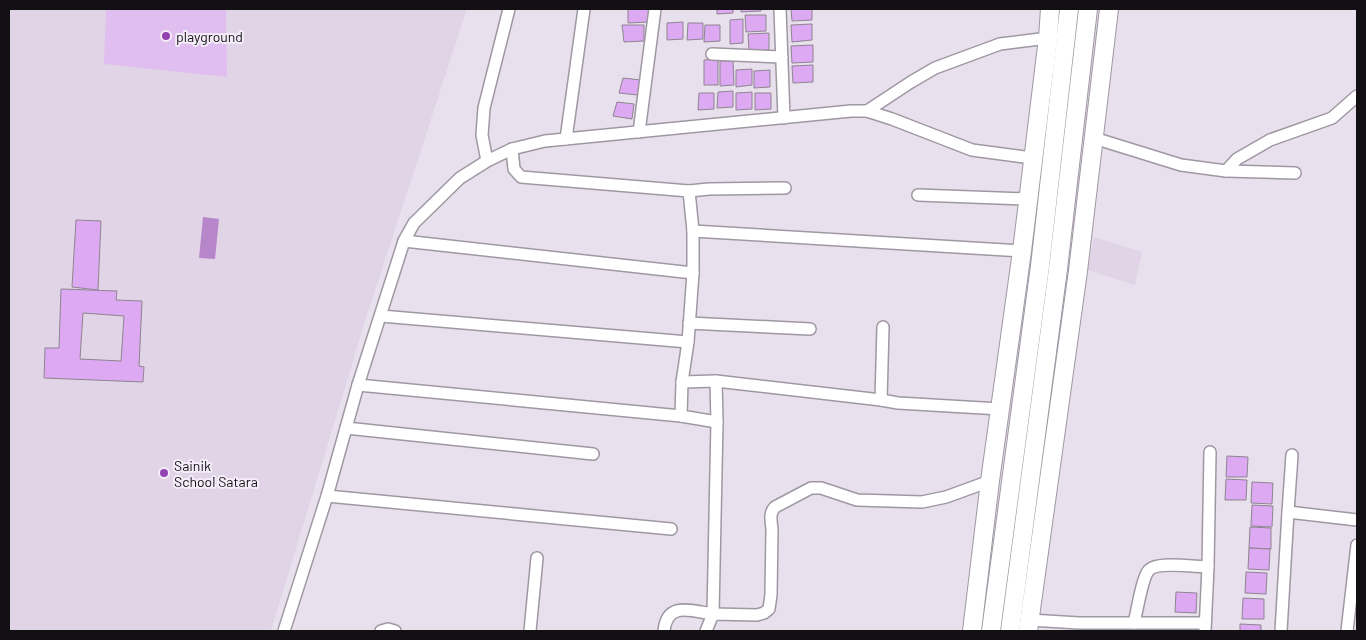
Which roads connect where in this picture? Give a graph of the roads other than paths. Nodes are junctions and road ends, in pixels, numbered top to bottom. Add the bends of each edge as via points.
1 (509, 9) edge
2 (584, 9) edge
3 (655, 9) edge
4 (780, 9) edge
5 (1050, 9) edge
6 (1069, 9) edge
7 (1088, 9) edge
8 (1109, 9) edge
9 (1048, 38) junction
10 (712, 54) dead end
11 (782, 57) junction
12 (1357, 96) edge
13 (867, 111) junction
14 (784, 118) junction
15 (639, 132) junction
16 (1094, 138) junction
17 (566, 139) junction
18 (512, 149) junction
19 (1032, 158) junction
20 (487, 161) junction
21 (1226, 171) junction
22 (1295, 173) dead end
23 (786, 188) dead end
24 (689, 191) junction
25 (918, 195) dead end
26 (1028, 199) junction
27 (693, 231) junction
28 (404, 241) junction
29 (1022, 251) junction
30 (692, 273) junction
31 (381, 316) junction
32 (689, 323) junction
33 (883, 327) dead end
34 (810, 329) dead end
35 (688, 342) junction
36 (716, 381) junction
37 (682, 382) junction
38 (358, 385) junction
39 (881, 400) junction
40 (1000, 409) junction
41 (681, 416) junction
42 (716, 422) junction
43 (346, 428) junction
44 (1210, 452) dead end
45 (593, 454) dead end
46 (1292, 455) dead end
47 (990, 481) junction
48 (327, 496) junction
49 (1288, 512) junction
50 (1357, 520) edge
51 (671, 529) dead end
52 (1357, 546) edge
53 (537, 558) dead end
54 (1208, 567) junction
55 (1354, 595) edge
56 (713, 614) junction
57 (1134, 623) junction
58 (1029, 626) edge
59 (1205, 627) edge
60 (284, 631) edge
61 (381, 631) edge
62 (396, 631) edge
63 (530, 631) edge
64 (664, 631) edge
65 (706, 631) edge
66 (972, 631) edge
67 (991, 631) edge
68 (1010, 631) edge
69 (1281, 631) edge
70 (1347, 631) edge

1 - 20 street via 484,108 482,134
2 - 17 street
3 - 15 street
4 - 11 street
5 - 9 highway
6 - 67 highway via 1040,266
7 - 68 highway via 1058,269
8 - 16 highway
9 - 13 street via 1000,44 935,68
9 - 19 highway
10 - 11 street
11 - 14 street
12 - 21 street via 1332,118 1270,140 1238,159
13 - 14 street
13 - 19 street via 972,150
14 - 15 street
15 - 17 street
16 - 21 street via 1181,164
16 - 58 highway
17 - 18 street
18 - 20 street
18 - 24 street via 514,170 521,177
19 - 26 highway
20 - 28 street via 460,178 414,223
21 - 22 street
23 - 24 street
24 - 27 street
25 - 26 street
26 - 29 highway
27 - 29 street
27 - 30 street
28 - 30 street
28 - 31 street
29 - 40 highway
30 - 32 street
31 - 35 street
31 - 38 street
32 - 34 street
32 - 35 street
33 - 39 street
35 - 37 street
36 - 37 street
36 - 39 street
36 - 42 street
37 - 41 street
38 - 41 street
38 - 43 street
39 - 40 street
40 - 47 highway
41 - 42 street
42 - 56 street
43 - 45 street
43 - 48 street
44 - 54 street
46 - 49 street
47 - 56 street via 922,502 857,500 821,488 811,488 771,511 769,609 757,615
47 - 66 highway
48 - 51 street
48 - 60 street
49 - 50 street
49 - 69 street
52 - 55 street
53 - 63 street
54 - 57 street via 1160,565 1150,569 1145,576
54 - 59 street
55 - 70 street
56 - 64 street via 671,612
56 - 65 street
57 - 58 street via 1079,622
57 - 59 street
61 - 62 street

